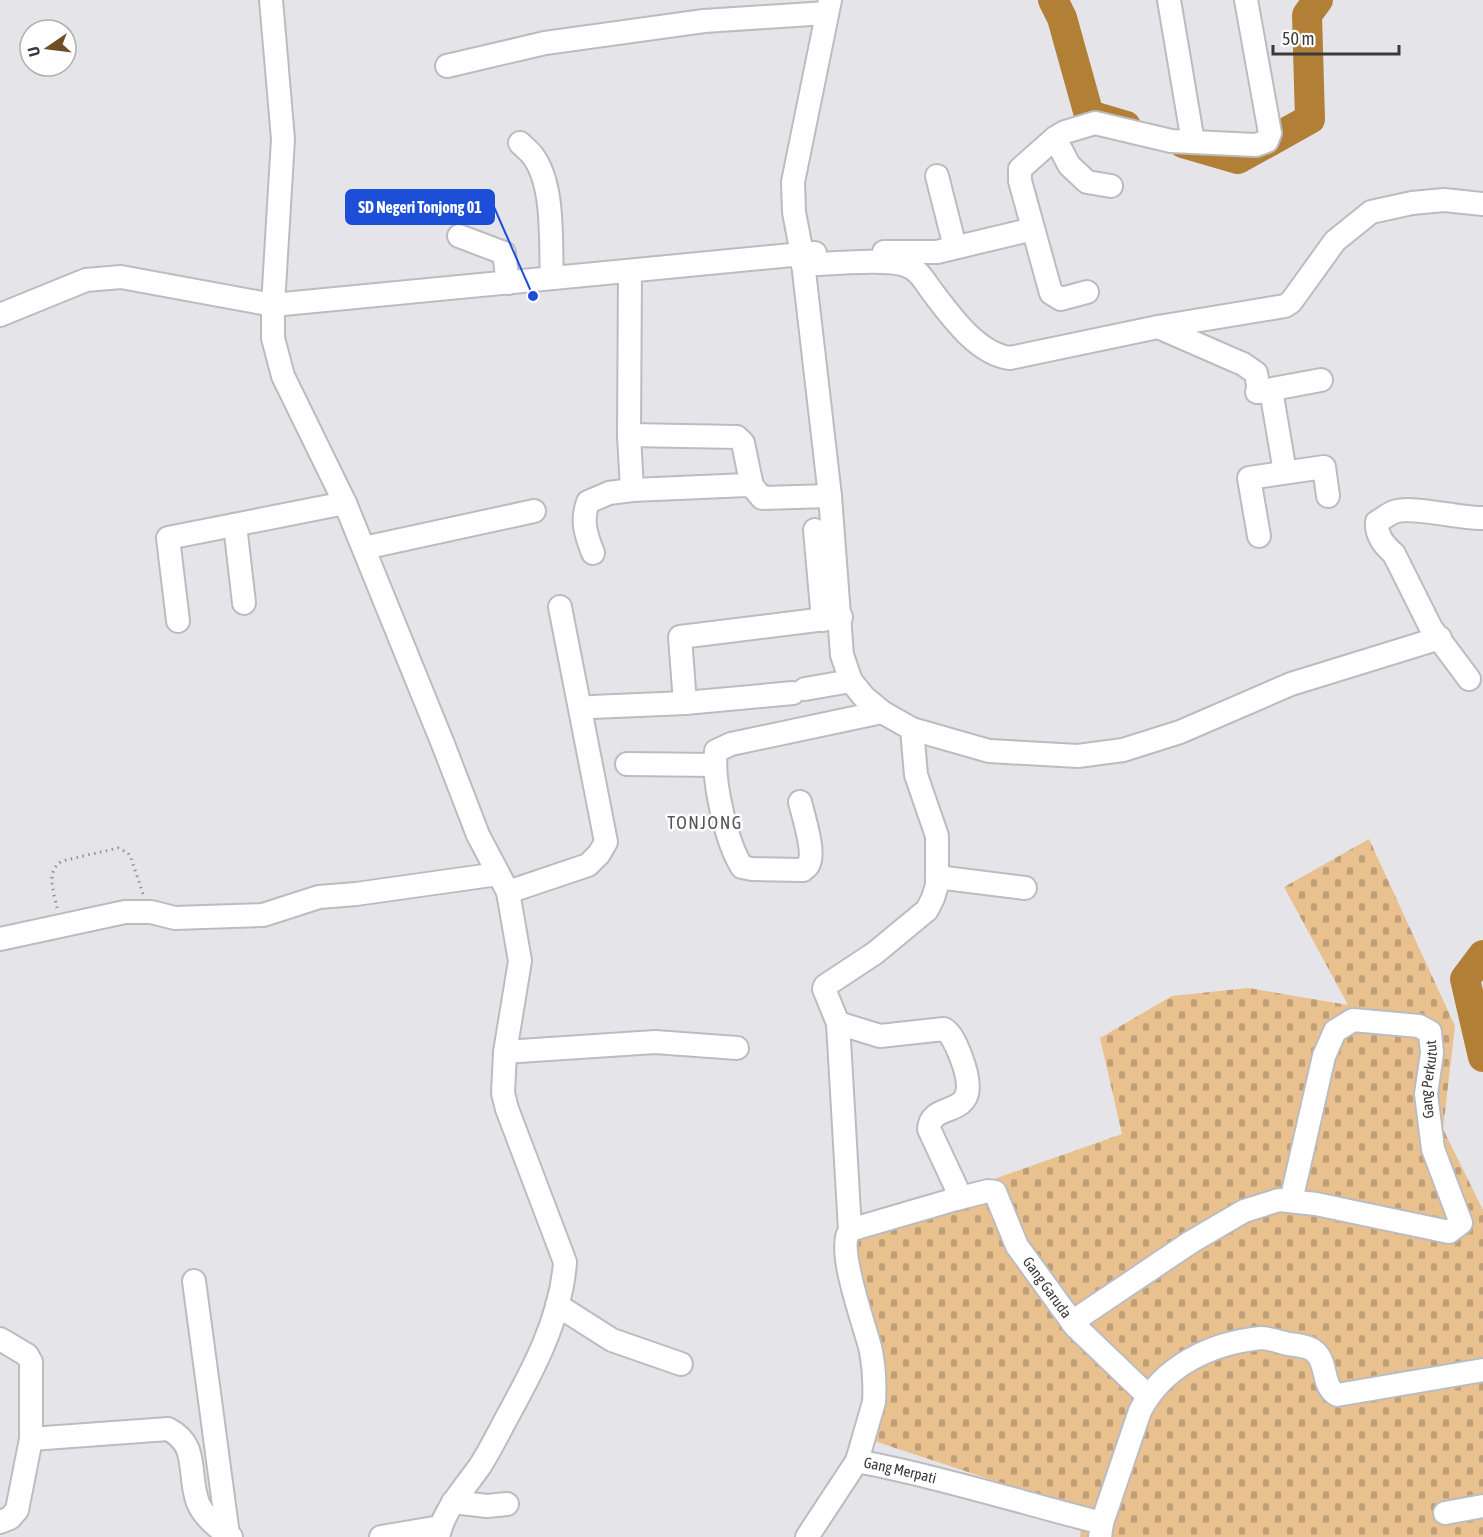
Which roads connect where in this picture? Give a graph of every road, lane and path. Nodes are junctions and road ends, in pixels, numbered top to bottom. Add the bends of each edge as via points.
1 (271, 0) edge
2 (1169, 0) edge
3 (1246, 0) edge
4 (829, 7) edge
5 (447, 66) dead end
6 (1060, 135) junction
7 (1193, 142) junction
8 (520, 143) dead end
9 (937, 176) dead end
10 (1111, 186) dead end
11 (1483, 204) edge
12 (1033, 229) junction
13 (459, 236) dead end
14 (956, 247) junction
15 (802, 259) junction
16 (630, 271) junction
17 (552, 278) junction
18 (508, 283) junction
19 (1087, 292) dead end
20 (273, 305) junction
21 (0, 315) edge
22 (1158, 327) junction
23 (1321, 380) dead end
24 (1258, 392) junction
25 (629, 435) junction
26 (1286, 472) junction
27 (752, 486) junction
28 (633, 490) junction
29 (830, 496) junction
30 (1328, 496) dead end
31 (345, 503) junction
32 (534, 511) dead end
33 (1483, 518) edge
34 (235, 525) junction
35 (815, 530) dead end
36 (1259, 536) dead end
37 (364, 548) junction
38 (593, 553) dead end
39 (244, 603) dead end
40 (560, 607) dead end
41 (832, 618) junction
42 (177, 621) dead end
43 (1440, 638) junction
44 (1469, 679) dead end
45 (851, 681) junction
46 (685, 703) junction
47 (592, 707) dead end
48 (882, 712) junction
49 (912, 729) junction
50 (627, 764) dead end
51 (714, 765) junction
52 (800, 802) dead end
53 (937, 877) junction
54 (503, 883) junction
55 (1025, 888) dead end
56 (151, 912) junction
57 (60, 925) junction
58 (0, 939) edge
59 (838, 1023) junction
60 (737, 1048) dead end
61 (505, 1052) junction
62 (956, 1199) junction
63 (1291, 1201) junction
64 (850, 1230) junction
65 (194, 1281) dead end
66 (557, 1305) junction
67 (1072, 1322) junction
68 (0, 1339) edge
69 (681, 1364) dead end
70 (1483, 1370) edge
71 (1148, 1396) junction
72 (31, 1439) junction
73 (857, 1461) junction
74 (453, 1502) junction
75 (507, 1504) dead end
76 (1483, 1506) edge
77 (1445, 1514) dead end
78 (0, 1522) edge
79 (1101, 1530) edge
80 (439, 1532) edge
81 (229, 1536) edge
82 (381, 1537) edge
83 (807, 1537) edge

1 - 20 street via 283,139
2 - 7 street
3 - 7 street via 1270,133 1267,141 1256,145
4 - 5 street via 545,43
4 - 15 street via 793,182
6 - 7 street via 1095,123 1171,141
6 - 10 street via 1069,165 1087,182
6 - 12 street via 1020,169
8 - 17 street via 534,157 549,203
9 - 14 street
11 - 22 street via 1444,200 1371,212 1335,241 1285,306
12 - 14 street
12 - 19 street via 1051,293 1061,299
13 - 18 street via 504,253
14 - 15 street via 936,252
15 - 16 street
15 - 22 street via 904,264 921,275 975,342 998,357 1036,354
15 - 29 street
16 - 17 street
16 - 25 street
17 - 18 street
18 - 20 street
20 - 21 street via 121,277 86,280
20 - 31 street via 273,338 283,376
22 - 24 street via 1243,364 1256,373
23 - 24 street
24 - 26 street
25 - 27 street via 737,437 743,443
25 - 28 street
26 - 30 street via 1324,467
26 - 36 street via 1249,478
27 - 28 street
27 - 29 street via 762,498
28 - 38 street via 609,493 588,502 585,533
29 - 41 street
31 - 34 street
31 - 37 street
32 - 37 street
33 - 43 street via 1412,509 1395,511 1377,522 1376,531 1394,554 1420,608
34 - 39 street
34 - 42 street via 168,538
35 - 41 street
37 - 54 street via 478,835
40 - 54 street via 606,842 588,865
41 - 45 street
41 - 46 street via 680,637
43 - 44 street
43 - 49 street via 1291,684 1179,732 1123,750 1078,756 989,751
45 - 46 street via 799,691
45 - 48 street
46 - 47 street
48 - 49 street
48 - 51 street via 731,744 716,751
49 - 53 street via 916,775 937,836
50 - 51 street
51 - 52 street via 726,825 741,867 803,870 808,866 810,848
53 - 55 street
53 - 59 street via 927,910 825,986
54 - 56 street via 319,897 263,915 174,918
54 - 61 street via 520,961
56 - 57 street via 125,912
56 - 57 path via 128,852 118,848 57,864 52,885
57 - 58 street
59 - 62 street via 880,1036 944,1029 953,1039 969,1090 956,1107 933,1116 929,1129 956,1187
59 - 64 street, Gang Merpati
60 - 61 street via 654,1042
61 - 66 street via 503,1093 507,1109 565,1262
62 - 64 street, Gang Garuda
62 - 67 street, Gang Garuda via 995,1192 1017,1246
63 - 63 street, Gang Perkutut via 1324,1056 1335,1030 1353,1020 1419,1026 1430,1032 1432,1053 1426,1094 1433,1149 1461,1223 1449,1232
63 - 67 street, Gang Perkutut via 1280,1200 1244,1211
64 - 73 street, Gang Merpati via 847,1257 871,1351 874,1394
65 - 81 street
66 - 69 street via 612,1340
66 - 74 street via 514,1406 481,1464
67 - 71 street, Gang Garuda
68 - 72 street via 27,1355 31,1362
70 - 71 street via 1336,1395 1329,1389 1313,1349 1263,1338 1214,1348 1175,1368
71 - 79 street
72 - 78 street via 17,1510
72 - 81 street via 168,1429 180,1435 187,1445 199,1505
73 - 79 street, Gang Merpati via 912,1471
73 - 83 street
74 - 75 street
74 - 80 street
76 - 77 street
80 - 82 street

